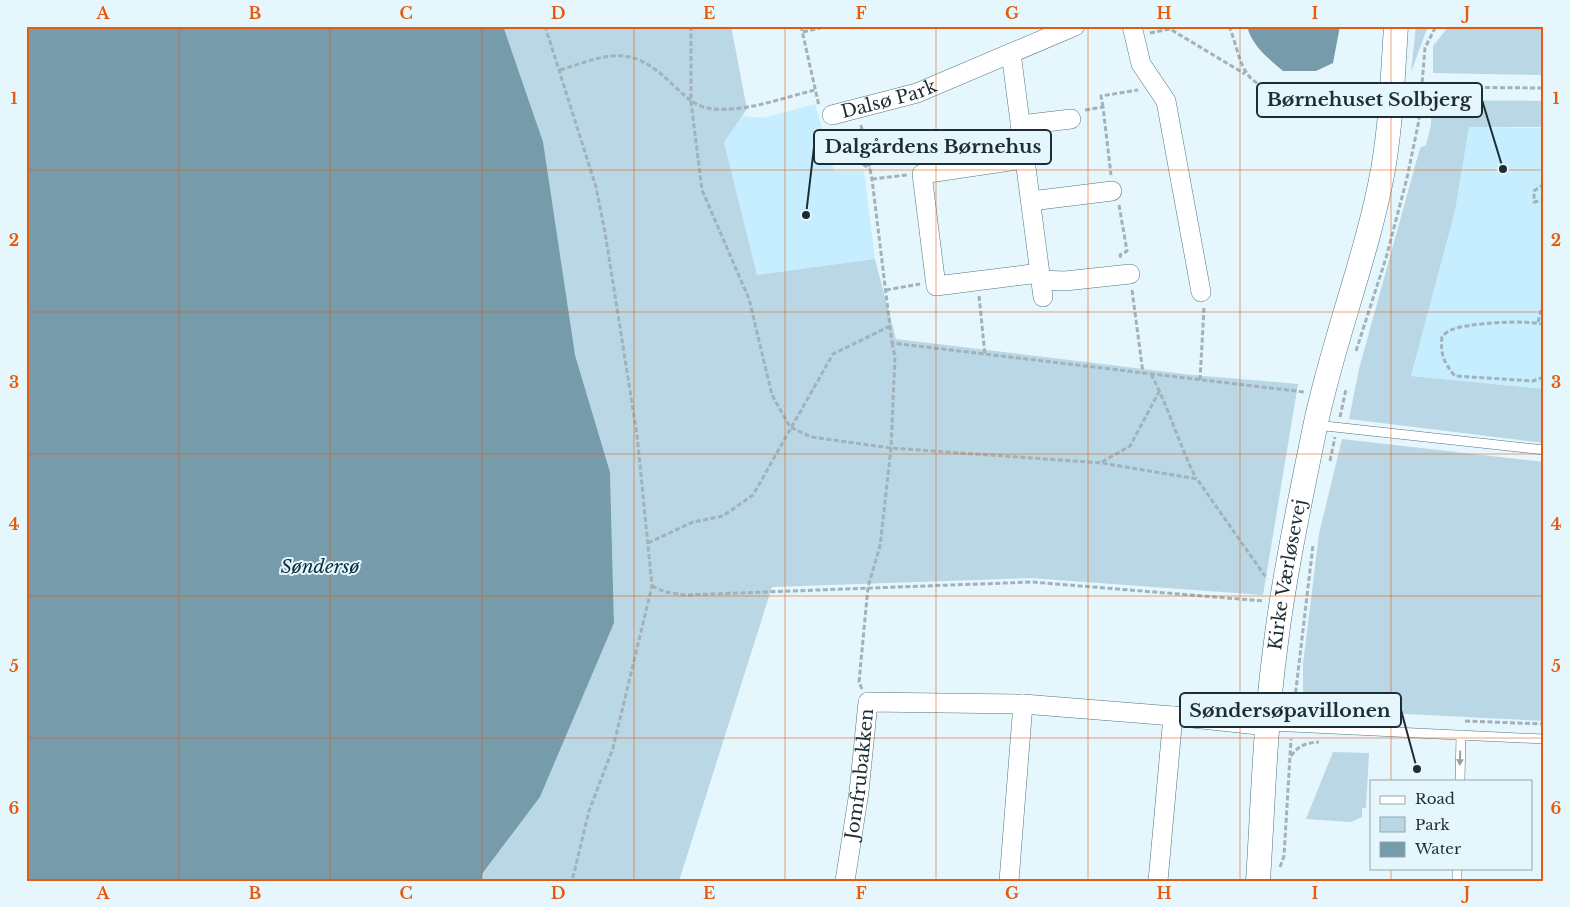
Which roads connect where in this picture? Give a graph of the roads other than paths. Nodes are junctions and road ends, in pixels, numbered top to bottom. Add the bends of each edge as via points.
1 (1075, 26) edge
2 (1396, 26) edge
3 (1410, 26) edge
4 (1133, 31) edge
5 (1011, 53) junction
6 (827, 116) road end
7 (1071, 119) road end
8 (1020, 125) junction
9 (1025, 159) junction
10 (1112, 192) road end
11 (1031, 201) junction
12 (1375, 205) junction
13 (1130, 274) road end
14 (1042, 283) junction
15 (1200, 292) road end
16 (1326, 426) junction
17 (1544, 450) edge
18 (1023, 704) junction
19 (1174, 716) junction
20 (1268, 726) junction
21 (1461, 735) junction
22 (1544, 739) edge
23 (1460, 780) edge
24 (1268, 876) edge
25 (845, 881) edge
26 (1009, 881) edge
27 (1158, 881) edge

1 - 5 street, Dalsø Park
2 - 12 street, Kirke Værløsevej via 1383,169
3 - 12 street, Kirke Værløsevej via 1401,129 1388,181
4 - 15 street via 1141,64 1166,101
5 - 6 street, Dalsø Park via 917,94
5 - 8 street
7 - 8 street
8 - 9 street
9 - 11 street
9 - 14 street via 922,174 936,286 978,280
10 - 11 street
11 - 14 street
12 - 16 street, Kirke Værløsevej
13 - 14 street
16 - 17 lane
16 - 20 street, Kirke Værløsevej via 1281,608
18 - 19 street, Jomfrubakken
18 - 25 street, Jomfrubakken via 868,702 859,792
18 - 26 street
19 - 20 street, Jomfrubakken
19 - 27 street
20 - 21 lane
20 - 24 street, Kirke Værløsevej
21 - 22 lane
21 -> 23 lane

